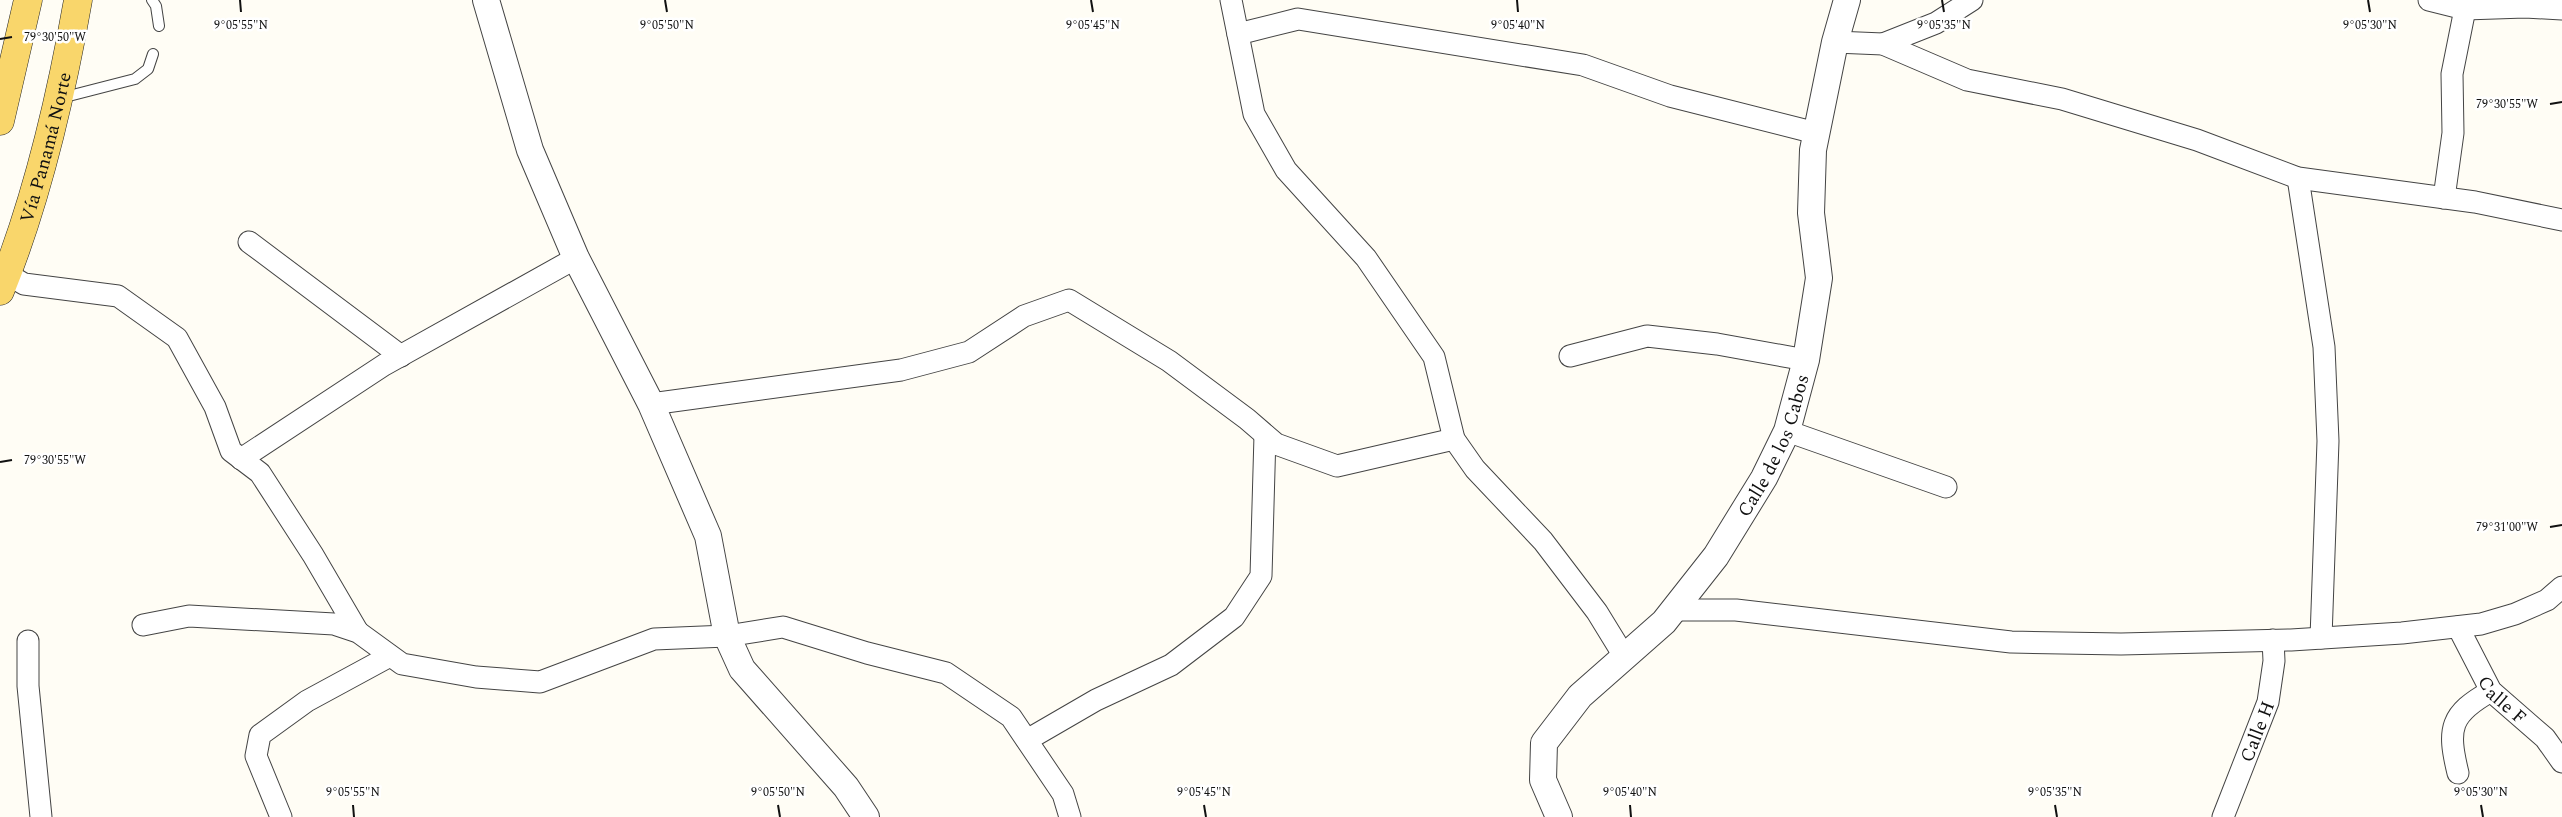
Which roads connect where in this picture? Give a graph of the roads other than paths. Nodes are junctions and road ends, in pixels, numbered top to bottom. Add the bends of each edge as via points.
1 (28, 0) edge
2 (78, 0) edge
3 (152, 0) edge
4 (1231, 0) edge
5 (1847, 0) edge
6 (1972, 0) edge
7 (2429, 0) edge
8 (493, 2) edge
9 (2465, 9) junction
10 (2562, 10) edge
11 (159, 26) dead end
12 (1238, 34) junction
13 (1835, 42) junction
14 (1882, 44) junction
15 (152, 54) dead end
16 (58, 99) junction
17 (0, 121) edge
18 (1816, 133) junction
19 (2298, 178) junction
20 (2444, 198) junction
21 (2562, 220) edge
22 (249, 242) dead end
23 (576, 258) junction
24 (4, 283) edge
25 (401, 356) junction
26 (1570, 356) dead end
27 (1806, 360) junction
28 (651, 404) junction
29 (1787, 431) junction
30 (1265, 435) junction
31 (1454, 439) junction
32 (241, 459) junction
33 (1946, 488) dead end
34 (2562, 587) edge
35 (1674, 610) junction
36 (143, 625) dead end
37 (2458, 627) junction
38 (358, 632) junction
39 (727, 636) junction
40 (2321, 638) junction
41 (2273, 640) junction
42 (28, 641) dead end
43 (390, 656) junction
44 (1624, 656) junction
45 (2491, 691) junction
46 (1027, 740) junction
47 (2562, 762) edge
48 (2458, 773) dead end
49 (41, 817) edge
50 (281, 817) edge
51 (866, 817) edge
52 (1070, 817) edge
53 (1559, 817) edge
54 (2223, 817) edge

1 - 17 main road
2 - 16 main road, Vía Panamá Norte
3 - 11 lane
4 - 12 street
5 - 13 street, Calle de los Cabos
6 - 14 street via 1936,23
7 - 9 street
8 - 23 street via 530,150
9 - 10 street via 2525,7
9 - 20 street via 2452,74 2453,133
12 - 18 street via 1298,19 1583,65 1670,96
12 - 31 street via 1254,114 1286,170 1366,258 1434,357
13 - 14 street
13 - 18 street, Calle de los Cabos
14 - 19 street via 1967,80 2062,99 2197,140
15 - 16 lane via 148,70 135,80
16 - 24 main road, Vía Panamá Norte via 40,170
18 - 27 street, Calle de los Cabos via 1811,213 1819,278
19 - 20 street
19 - 40 street via 2324,347 2328,441
20 - 21 street
22 - 25 street
23 - 25 street
23 - 28 street
24 - 32 street via 118,296 177,338 215,407 231,451
25 - 32 street
26 - 27 street via 1647,336 1717,344
27 - 29 street, Calle de los Cabos
28 - 30 street via 901,370 969,352 1024,316 1069,300 1169,361
28 - 39 street via 708,536
29 - 33 street
29 - 35 street, Calle de los Cabos via 1764,478 1716,556
30 - 31 street via 1276,444 1337,466
30 - 46 street via 1261,576 1234,617 1171,665 1096,700
31 - 44 street via 1475,469 1543,541 1597,612
32 - 38 street via 260,474
34 - 37 street via 2547,600 2514,614
35 - 41 street via 1736,610 2011,642 2121,644
35 - 44 street, Calle de los Cabos
36 - 38 street via 189,616 334,624
37 - 40 street
37 - 45 street, Calle F
38 - 43 street
39 - 43 street via 654,639 540,682 476,677 402,664
39 - 46 street via 783,627 946,673 1011,717
39 - 51 street via 742,669 846,788
40 - 41 street
41 - 54 street, Calle H via 2274,661 2268,702
42 - 49 street via 28,686
43 - 50 street via 307,701 260,735 256,756
44 - 53 street, Calle de los Cabos via 1580,696 1544,744 1543,780
45 - 47 street, Calle F via 2545,738
45 - 48 street via 2470,703 2455,719 2452,748
46 - 52 street via 1063,794

